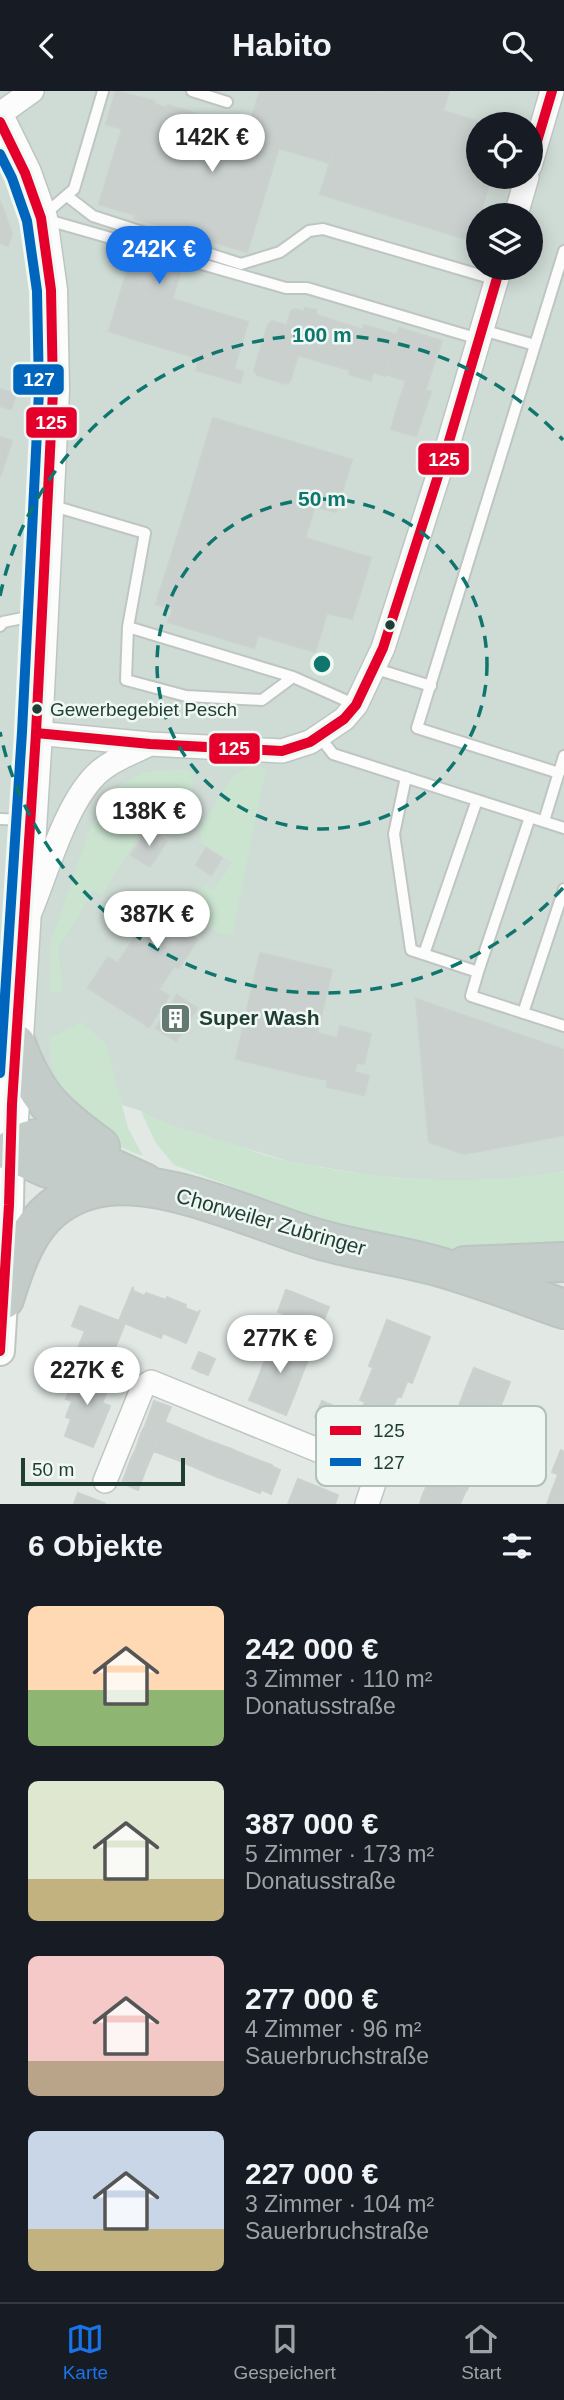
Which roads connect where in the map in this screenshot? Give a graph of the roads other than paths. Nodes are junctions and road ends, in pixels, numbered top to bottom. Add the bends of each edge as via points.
1 (32, 91) edge
2 (103, 91) edge
3 (192, 91) edge
4 (552, 91) edge
5 (226, 102) dead end
6 (0, 114) edge
7 (0, 122) edge
8 (543, 122) edge
9 (67, 196) junction
10 (41, 218) junction
11 (564, 251) edge
12 (466, 266) edge
13 (496, 280) edge
14 (481, 334) junction
15 (535, 345) junction
16 (47, 504) junction
17 (41, 615) junction
18 (0, 626) edge
19 (128, 627) junction
20 (373, 669) junction
21 (293, 677) junction
22 (431, 685) junction
23 (356, 705) junction
24 (36, 733) junction
25 (320, 737) junction
26 (150, 744) junction
27 (564, 756) edge
28 (559, 773) junction
29 (406, 777) junction
30 (477, 800) junction
31 (530, 817) junction
32 (15, 819) edge
33 (544, 821) junction
34 (564, 828) edge
35 (564, 889) edge
36 (23, 931) junction
37 (424, 954) junction
38 (478, 972) junction
39 (523, 1013) junction
40 (564, 1026) edge
41 (16, 1044) junction
42 (5, 1150) edge
43 (108, 1185) junction
44 (155, 1188) junction
45 (564, 1262) edge
46 (433, 1265) junction
47 (4, 1299) junction
48 (564, 1309) edge
49 (0, 1351) edge
50 (316, 1449) edge
51 (105, 1481) dead end
52 (373, 1486) edge
53 (366, 1504) edge

1 - 6 street
2 - 9 lane via 74,189
3 - 5 lane
4 - 8 street
7 - 10 main road
9 - 10 lane
9 - 12 lane via 93,216 242,264 280,252 309,231 323,229
10 - 14 lane via 286,288 307,288
10 - 16 main road via 51,290 53,379
11 - 15 lane
13 - 14 street
14 - 15 lane
14 - 20 street
15 - 22 lane
16 - 17 main road
16 - 19 lane via 145,533
17 - 18 lane via 14,618
17 - 24 main road
19 - 21 lane
19 - 21 lane via 126,680 186,696 262,699
20 - 22 lane
20 - 23 street
21 - 23 lane
22 - 28 lane via 417,728
23 - 25 street
24 - 26 street
24 - 32 main road
25 - 26 street via 282,751
25 - 29 lane via 333,754
26 - 36 street via 102,769 74,804
27 - 28 lane
28 - 33 lane
29 - 30 lane
29 - 37 lane via 394,834 411,950
30 - 31 lane
30 - 37 lane
31 - 33 lane
31 - 38 lane
32 - 36 main road
33 - 34 lane
35 - 39 lane
36 - 41 main road
37 - 38 lane
38 - 39 lane via 471,996
39 - 40 lane
41 - 42 main road
41 - 44 highway via 32,1083 52,1108
42 - 43 highway
42 - 44 highway via 35,1137 49,1140
42 - 47 street via 9,1205
43 - 44 highway, Chorweiler Zubringer
43 - 47 highway via 79,1193 45,1215 27,1238
44 - 46 highway, Chorweiler Zubringer via 319,1239
45 - 46 highway, Chorweiler Zubringer
46 - 48 highway, Chorweiler Zubringer
47 - 49 street
50 - 51 street via 151,1382 143,1387
52 - 53 street

